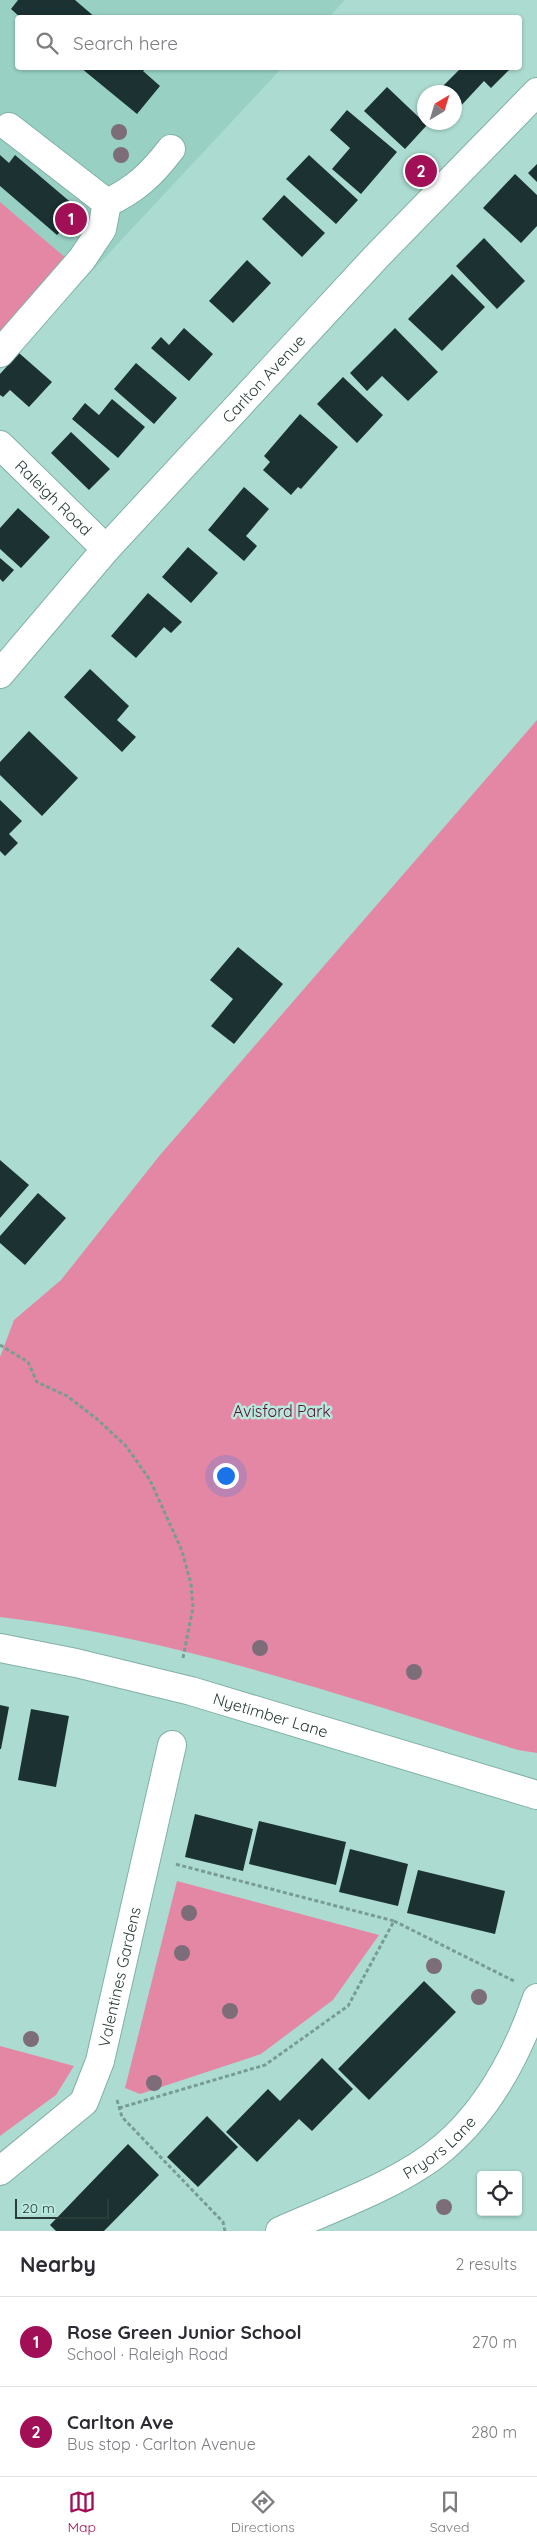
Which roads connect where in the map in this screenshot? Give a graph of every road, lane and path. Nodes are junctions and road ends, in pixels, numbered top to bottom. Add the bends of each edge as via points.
1 (537, 92) edge
2 (9, 127) dead end
3 (172, 150) dead end
4 (106, 202) junction
5 (0, 353) edge
6 (0, 445) edge
7 (106, 549) junction
8 (0, 674) edge
9 (0, 1648) edge
10 (172, 1745) dead end
11 (537, 1795) edge
12 (172, 1864) dead end
13 (394, 1921) junction
14 (528, 1991) edge
15 (119, 2108) dead end
16 (122, 2118) dead end
17 (0, 2170) edge
18 (225, 2231) edge
19 (280, 2231) edge

1 - 7 street, Carlton Avenue via 377,256
2 - 4 street
3 - 4 street via 154,172 130,192
4 - 5 street via 102,229 82,259
6 - 7 street, Raleigh Road
7 - 8 street, Carlton Avenue
9 - 11 street, Nyetimber Lane via 190,1691
10 - 17 street, Valentines Gardens via 100,2061 84,2102
12 - 13 path
13 - 14 path
13 - 15 path via 348,2006 265,2065
14 - 19 street, Pryors Lane via 524,2035 502,2075 475,2113 443,2148 399,2177
16 - 18 path via 223,2222

